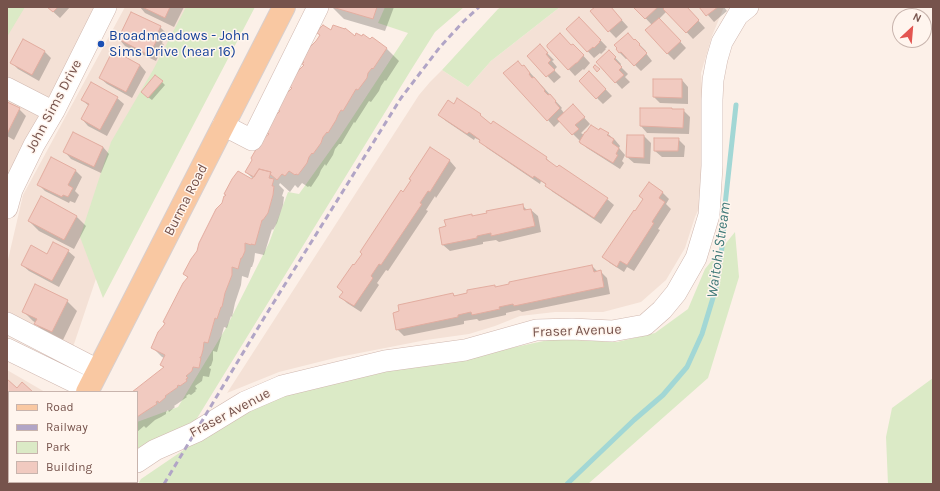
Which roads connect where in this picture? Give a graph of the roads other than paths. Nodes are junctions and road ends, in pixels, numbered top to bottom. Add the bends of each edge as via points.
1 (106, 7) edge
2 (284, 7) edge
3 (748, 7) edge
4 (314, 16) edge
5 (7, 88) edge
6 (54, 110) junction
7 (223, 125) junction
8 (7, 208) edge
9 (7, 323) edge
10 (7, 349) edge
11 (98, 370) junction
12 (88, 391) edge
13 (138, 461) edge

1 - 6 street, John Sims Drive
2 - 4 street
2 - 7 main road, Burma Road
3 - 13 street, Fraser Avenue via 738,15 722,42 717,59 713,80 712,166 708,216 696,258 676,293 645,326 612,331 536,330 465,350 385,361 282,386 244,402 196,432 155,450
4 - 7 street via 252,140
5 - 6 street
6 - 8 street, John Sims Drive via 12,190
7 - 11 main road, Burma Road
9 - 11 street
10 - 12 street
11 - 12 main road, Burma Road

